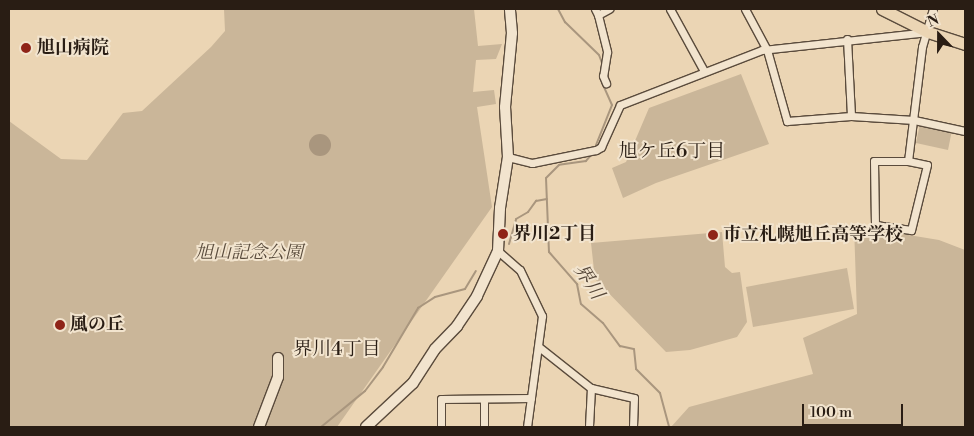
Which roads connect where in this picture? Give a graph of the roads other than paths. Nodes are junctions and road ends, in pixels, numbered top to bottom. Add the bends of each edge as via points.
1 (510, 9) edge
2 (609, 9) edge
3 (670, 9) edge
4 (745, 9) edge
5 (884, 9) edge
6 (933, 9) edge
7 (596, 12) edge
8 (928, 32) junction
9 (847, 39) junction
10 (965, 44) edge
11 (767, 50) junction
12 (704, 71) junction
13 (606, 83) dead end
14 (851, 116) junction
15 (914, 120) junction
16 (965, 130) edge
17 (508, 157) junction
18 (908, 161) junction
19 (498, 251) junction
20 (539, 347) junction
21 (278, 358) dead end
22 (591, 388) junction
23 (531, 398) junction
24 (484, 399) junction
25 (369, 426) edge
26 (259, 427) edge
27 (441, 427) edge
28 (484, 427) edge
29 (527, 427) edge
30 (590, 427) edge
31 (633, 427) edge

1 - 17 street via 512,33 505,107
2 - 7 street
3 - 12 street
4 - 11 street
5 - 8 main road
6 - 8 street
7 - 13 street via 607,52
8 - 9 street
8 - 10 main road
8 - 15 street via 922,47
9 - 11 street
9 - 14 street
11 - 12 street
11 - 14 street via 787,121
12 - 17 street via 620,105 601,147 596,150 532,163
14 - 15 street
15 - 16 street
15 - 18 street
17 - 19 street via 500,208
18 - 18 street via 927,165 911,230 875,225 874,161
19 - 20 street via 520,270 540,305
19 - 25 street via 477,296 457,326 435,350 413,383
20 - 22 street
20 - 23 street
21 - 26 street via 278,377
22 - 30 street
22 - 31 street via 634,398
23 - 24 street
23 - 29 street
24 - 27 street via 441,399
24 - 28 street

